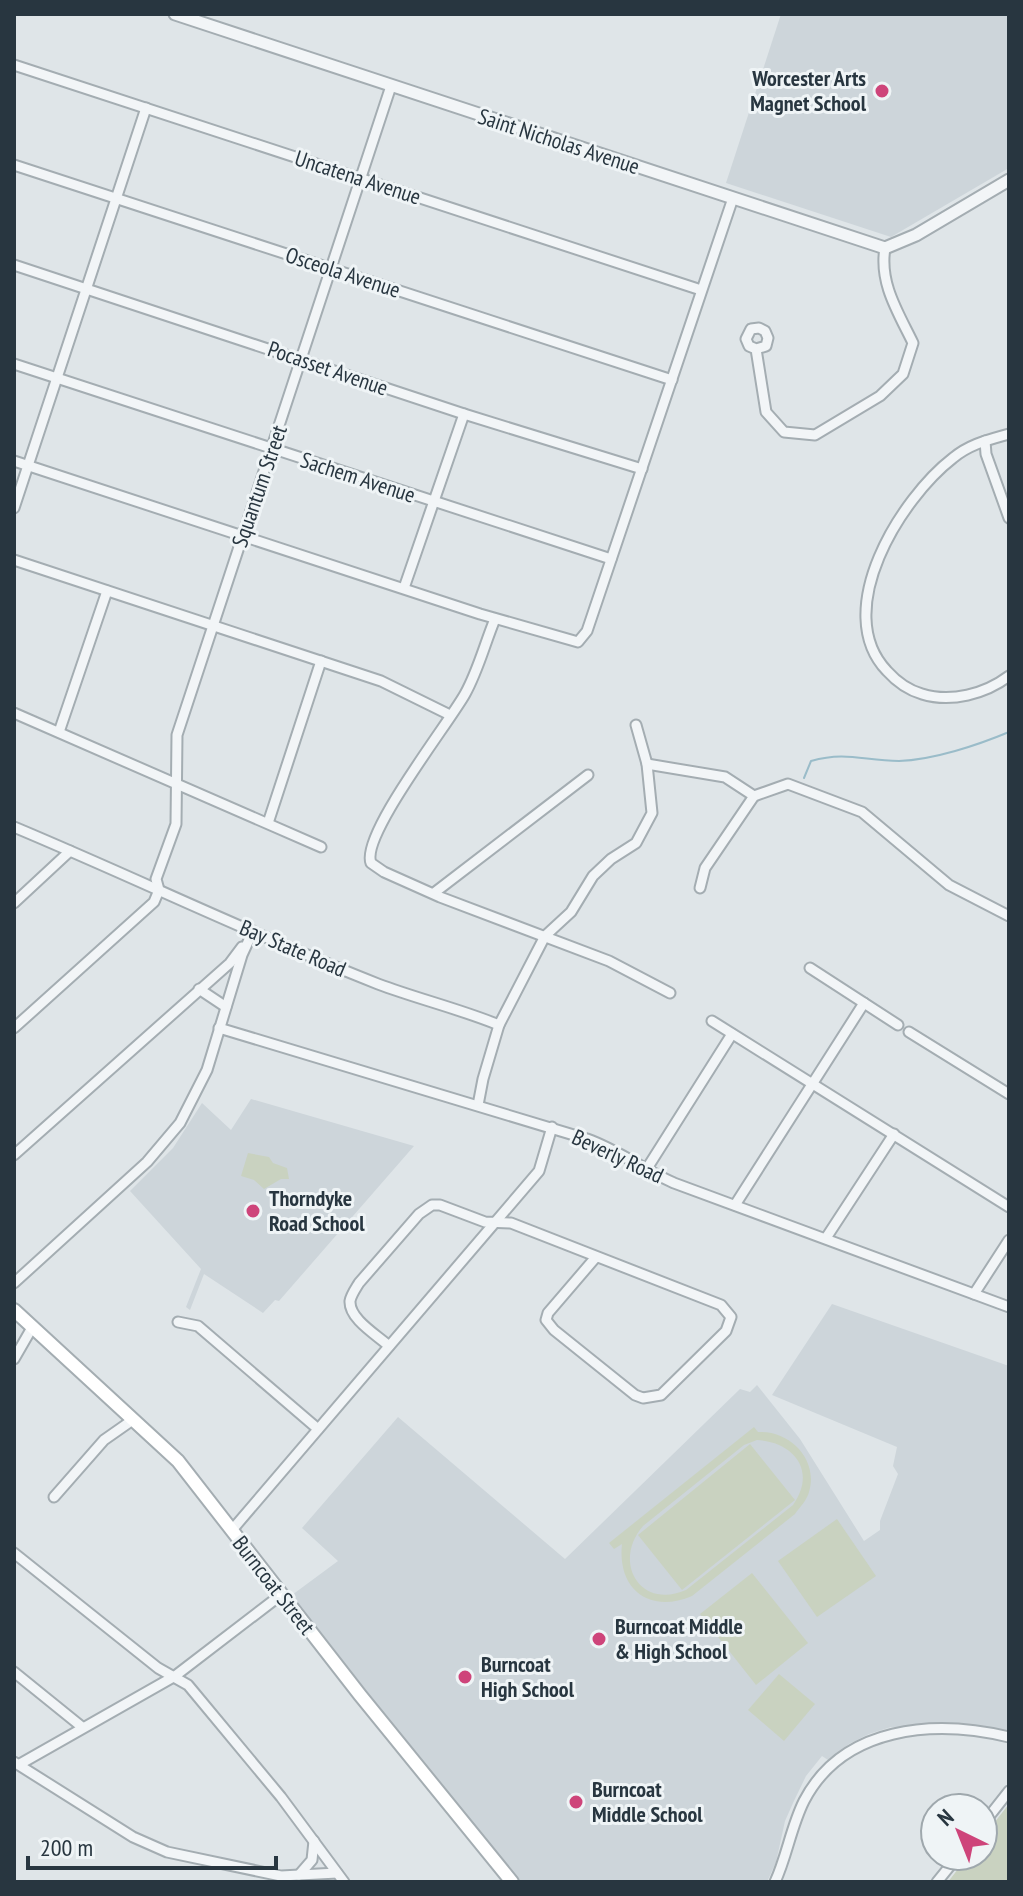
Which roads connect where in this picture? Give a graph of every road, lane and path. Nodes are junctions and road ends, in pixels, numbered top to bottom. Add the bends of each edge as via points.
1 (175, 14) edge
2 (14, 65) edge
3 (391, 86) junction
4 (146, 108) junction
5 (14, 165) edge
6 (361, 178) junction
7 (1009, 180) edge
8 (116, 197) junction
9 (733, 198) junction
10 (885, 248) junction
11 (14, 265) edge
12 (331, 268) junction
13 (88, 290) junction
14 (701, 290) junction
15 (756, 349) dead end
16 (301, 358) junction
17 (14, 364) edge
18 (57, 379) junction
19 (672, 380) junction
20 (464, 414) junction
21 (1009, 434) edge
22 (985, 441) junction
23 (272, 449) junction
24 (14, 461) edge
25 (27, 466) junction
26 (642, 469) junction
27 (433, 501) junction
28 (14, 508) edge
29 (1009, 518) edge
30 (242, 536) junction
31 (611, 559) junction
32 (14, 560) edge
33 (404, 588) junction
34 (107, 591) junction
35 (495, 619) junction
36 (213, 625) junction
37 (321, 661) junction
38 (1009, 676) edge
39 (14, 713) edge
40 (450, 715) junction
41 (636, 725) dead end
42 (59, 732) junction
43 (647, 764) junction
44 (588, 775) dead end
45 (178, 785) junction
46 (754, 796) junction
47 (268, 823) junction
48 (14, 827) edge
49 (321, 847) dead end
50 (70, 851) junction
51 (700, 888) dead end
52 (159, 890) junction
53 (434, 893) junction
54 (14, 903) edge
55 (1009, 916) edge
56 (253, 931) junction
57 (545, 936) junction
58 (810, 968) dead end
59 (199, 989) junction
60 (670, 993) dead end
61 (864, 1003) junction
62 (226, 1007) junction
63 (712, 1021) dead end
64 (499, 1025) junction
65 (898, 1025) dead end
66 (14, 1028) edge
67 (219, 1028) junction
68 (909, 1032) dead end
69 (732, 1034) junction
70 (813, 1084) junction
71 (1009, 1094) edge
72 (478, 1105) junction
73 (552, 1127) junction
74 (894, 1134) junction
75 (14, 1155) edge
76 (646, 1170) junction
77 (735, 1205) junction
78 (1009, 1207) edge
79 (497, 1222) junction
80 (826, 1238) junction
81 (1009, 1240) edge
82 (596, 1257) junction
83 (14, 1283) edge
84 (974, 1294) junction
85 (1009, 1307) edge
86 (14, 1310) edge
87 (178, 1322) dead end
88 (33, 1326) junction
89 (389, 1346) junction
90 (14, 1359) edge
91 (134, 1419) junction
92 (318, 1429) junction
93 (54, 1497) dead end
94 (232, 1530) junction
95 (14, 1553) edge
96 (282, 1594) junction
97 (14, 1672) edge
98 (175, 1676) junction
99 (82, 1727) junction
100 (1009, 1737) edge
101 (17, 1763) edge
102 (314, 1841) junction
103 (337, 1873) junction
104 (299, 1875) junction
105 (344, 1882) edge
106 (512, 1882) edge
107 (775, 1882) edge

1 - 3 street, Saint Nicholas Avenue
2 - 4 street, Uncatena Avenue
3 - 6 street, Squantum Street
3 - 9 street, Saint Nicholas Avenue
4 - 6 street, Uncatena Avenue
4 - 8 street
5 - 8 street, Osceola Avenue
6 - 12 street, Squantum Street
6 - 14 street, Uncatena Avenue
7 - 10 street
8 - 12 street, Osceola Avenue
8 - 13 street
9 - 10 street, Saint Nicholas Avenue
9 - 14 street
10 - 15 street via 884,281 913,343 903,374 880,396 815,435 784,432 766,412
11 - 13 street, Pocasset Avenue
12 - 16 street, Squantum Street
12 - 19 street, Osceola Avenue
13 - 16 street, Pocasset Avenue
13 - 18 street
14 - 19 street
16 - 20 street, Pocasset Avenue
16 - 23 street, Squantum Street
17 - 18 street, Sachem Avenue
18 - 23 street, Sachem Avenue
18 - 25 street
19 - 26 street
20 - 26 street, Pocasset Avenue
20 - 27 street
21 - 22 street
22 - 29 street
22 - 38 street via 951,460 905,509 875,568 867,624 881,665 916,693 952,698
23 - 27 street, Sachem Avenue
23 - 30 street, Squantum Street
24 - 25 street
25 - 28 street
25 - 30 street
26 - 31 street
27 - 31 street, Sachem Avenue
27 - 33 street
30 - 33 street
30 - 36 street, Squantum Street
31 - 35 street via 587,631 578,642
32 - 34 street
33 - 35 street
34 - 36 street
34 - 42 street
35 - 40 street via 469,685
36 - 37 street
36 - 45 street, Squantum Street via 177,735
37 - 40 street via 392,685
37 - 47 street
39 - 42 street
40 - 53 street via 369,850 369,858 384,872
41 - 43 street
42 - 45 street
43 - 46 street via 725,777
43 - 57 street via 652,813 636,843 593,876 571,912
44 - 53 street
45 - 47 street
45 - 52 street, Squantum Street via 176,824 156,879
46 - 51 street via 705,868
46 - 55 street via 788,784 862,812 949,885
47 - 49 street
48 - 50 street, Bay State Road
50 - 52 street, Bay State Road
50 - 54 street
52 - 56 street, Bay State Road
52 - 66 street via 154,902
53 - 57 street
56 - 59 street via 230,963
56 - 62 street
56 - 64 street, Bay State Road via 389,988
57 - 60 street
57 - 64 street
58 - 61 street
59 - 62 street
59 - 75 street
61 - 65 street
61 - 70 street
62 - 67 street
63 - 69 street
64 - 72 street
67 - 72 street, Beverly Road
67 - 83 street via 207,1070 170,1135
68 - 71 street
69 - 70 street
69 - 76 street
70 - 74 street
70 - 77 street
72 - 73 street, Beverly Road
73 - 76 street, Beverly Road via 610,1147
73 - 79 street via 539,1171
74 - 78 street
74 - 80 street
76 - 77 street, Beverly Road
77 - 80 street, Beverly Road
79 - 82 street
79 - 89 street
79 - 89 street via 440,1205 419,1214 359,1283 350,1301 356,1316
80 - 84 street, Beverly Road
81 - 84 street
82 - 82 street via 713,1301 731,1317 726,1331 661,1395 635,1395 546,1320
84 - 85 street, Beverly Road
86 - 88 main road, Burncoat Street
87 - 92 street via 198,1326
88 - 90 street
88 - 91 main road, Burncoat Street
89 - 92 street
91 - 93 street via 104,1440
91 - 94 main road, Burncoat Street via 178,1461
92 - 94 street
94 - 96 main road, Burncoat Street
95 - 98 street
96 - 98 street
96 - 106 main road, Burncoat Street
97 - 99 street
98 - 99 street
98 - 102 street via 188,1685
99 - 101 street
100 - 107 street via 910,1730 847,1751 804,1801
101 - 104 street via 157,1849 267,1874
102 - 103 street
102 - 104 street via 312,1860
103 - 104 street
103 - 105 street

